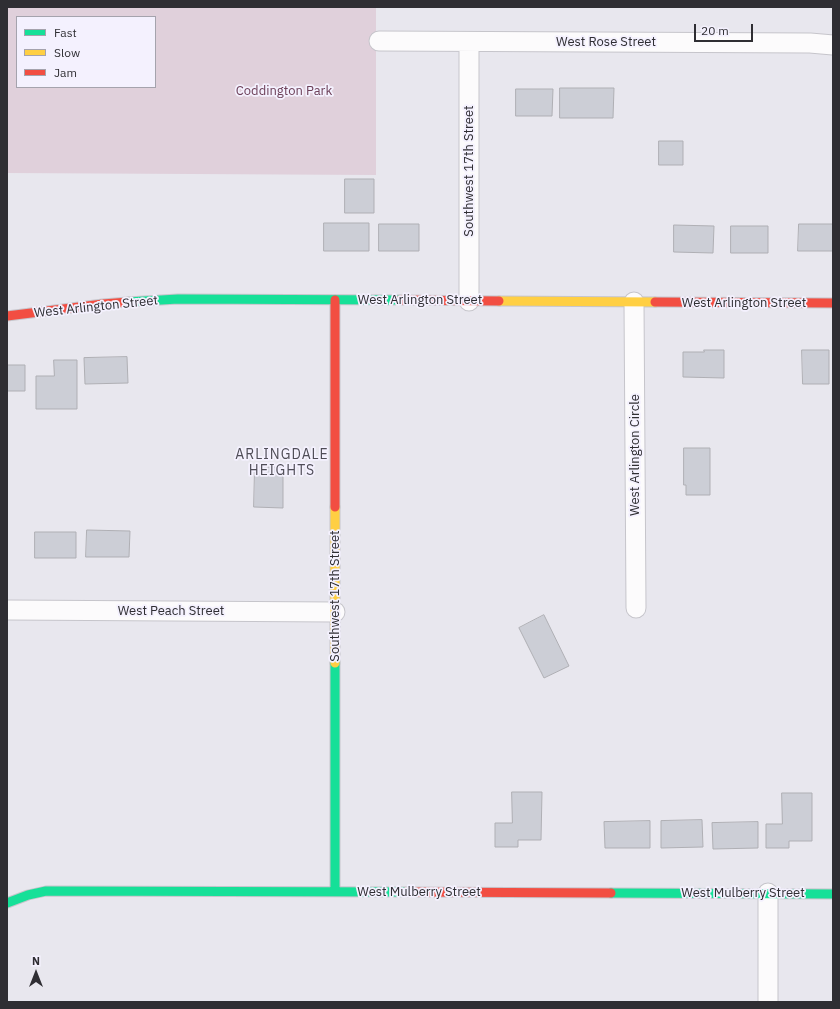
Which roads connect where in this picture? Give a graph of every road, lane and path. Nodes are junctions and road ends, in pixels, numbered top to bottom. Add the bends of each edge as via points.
1 (379, 41) dead end
2 (469, 42) junction
3 (833, 45) edge
4 (334, 300) junction
5 (469, 301) junction
6 (634, 302) junction
7 (833, 303) edge
8 (7, 316) edge
9 (636, 608) dead end
10 (7, 610) edge
11 (334, 612) junction
12 (335, 892) junction
13 (768, 893) junction
14 (833, 894) edge
15 (7, 903) edge
16 (768, 1002) edge

1 - 2 street, West Rose Street
2 - 3 street, West Rose Street
2 - 5 street, Southwest 17th Street
4 - 5 street, West Arlington Street
4 - 8 street, West Arlington Street via 178,299 103,304
4 - 11 street, Southwest 17th Street
5 - 6 street, West Arlington Street
6 - 7 street, West Arlington Street
6 - 9 street, West Arlington Circle
10 - 11 street, West Peach Street
11 - 12 street, Southwest 17th Street
12 - 13 street, West Mulberry Street
12 - 15 street, West Mulberry Street via 46,891 28,894
13 - 14 street, West Mulberry Street
13 - 16 street

